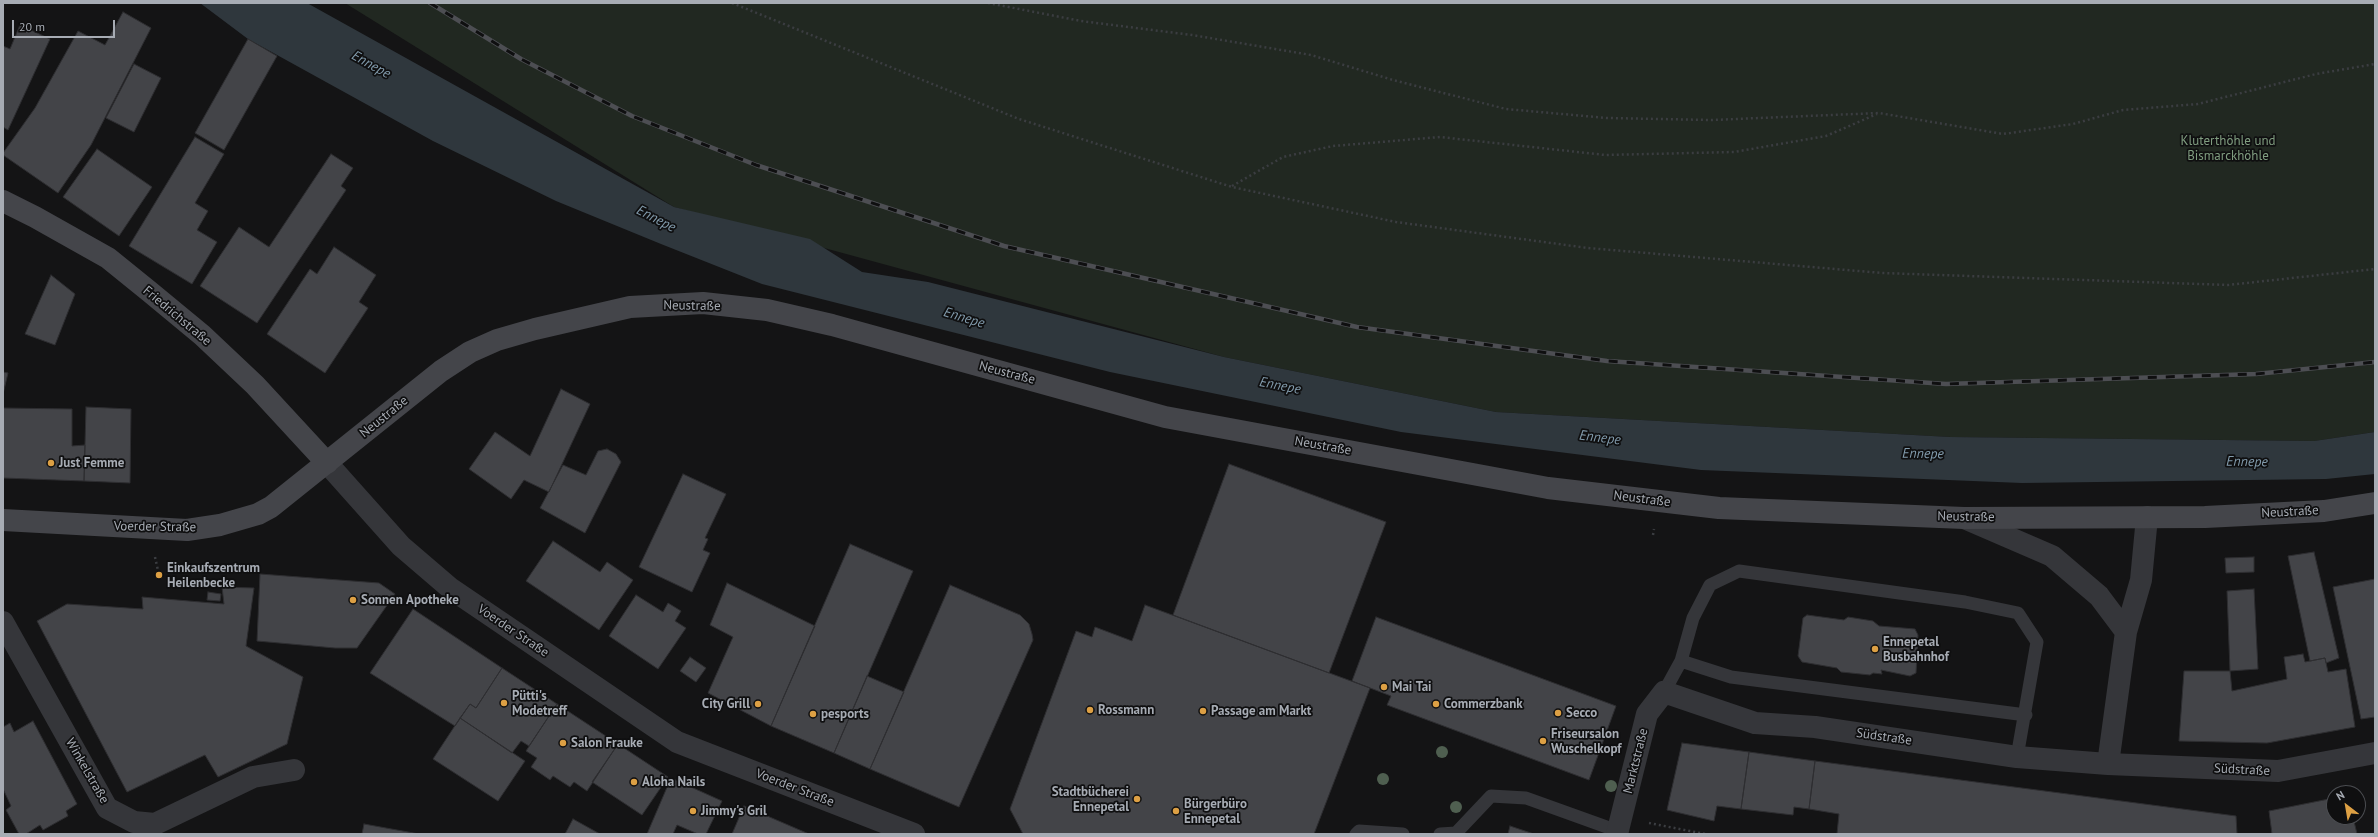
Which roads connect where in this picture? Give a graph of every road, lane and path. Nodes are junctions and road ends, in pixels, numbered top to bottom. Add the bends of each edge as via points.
1 (732, 3) edge
2 (988, 3) edge
3 (2375, 64) edge
4 (1879, 114) junction
5 (1232, 186) junction
6 (3, 201) edge
7 (2375, 269) edge
8 (326, 463) junction
9 (2375, 503) edge
10 (2147, 517) junction
11 (1964, 518) junction
12 (3, 520) edge
13 (3, 622) edge
14 (2126, 632) junction
15 (1681, 661) junction
16 (1664, 692) junction
17 (2026, 716) junction
18 (2375, 753) edge
19 (2017, 757) junction
20 (2108, 764) junction
21 (294, 770) dead end
22 (1619, 828) edge
23 (914, 834) edge
24 (1356, 834) edge
25 (1403, 834) edge
26 (1440, 834) edge
27 (1706, 834) edge

1 - 5 path via 1019,119
2 - 4 path via 1081,21 1192,35 1311,55 1506,109 1607,118 1712,120
3 - 4 path via 2316,74 2198,104 2123,110 2073,124 2003,134
4 - 5 path via 1826,136 1734,152 1605,155 1440,137 1333,146 1283,156
5 - 7 path via 1396,222 1588,248 1882,273 2228,285
6 - 8 main road, Friedrichstraße via 35,216 108,258 144,287 202,335 255,385
8 - 11 main road, Neustraße via 441,371 470,352 497,340 535,328 630,307 703,304 767,310 832,325 1165,417 1548,488 1719,508
8 - 12 main road, Voerder Straße via 271,508 220,525 187,530
8 - 23 street, Voerder Straße via 401,546 450,588 677,742
9 - 10 main road, Neustraße via 2324,511
10 - 11 main road, Neustraße
10 - 14 street via 2141,580
11 - 14 street via 2052,556 2099,596
13 - 21 street, Winkelstraße via 107,808 134,822 155,824 253,777
14 - 20 street
15 - 16 lane
15 - 17 lane via 1731,677
15 - 17 lane via 1692,618 1710,585 1739,571 1965,602 2018,613 2037,642
16 - 19 street, Südstraße via 1755,723 1815,727
16 - 22 street, Marktstraße via 1647,714
17 - 19 lane
18 - 20 street, Südstraße via 2278,771
19 - 20 street, Südstraße
22 - 26 lane via 1526,798 1491,796 1456,833
22 - 27 path
24 - 25 lane via 1359,831

